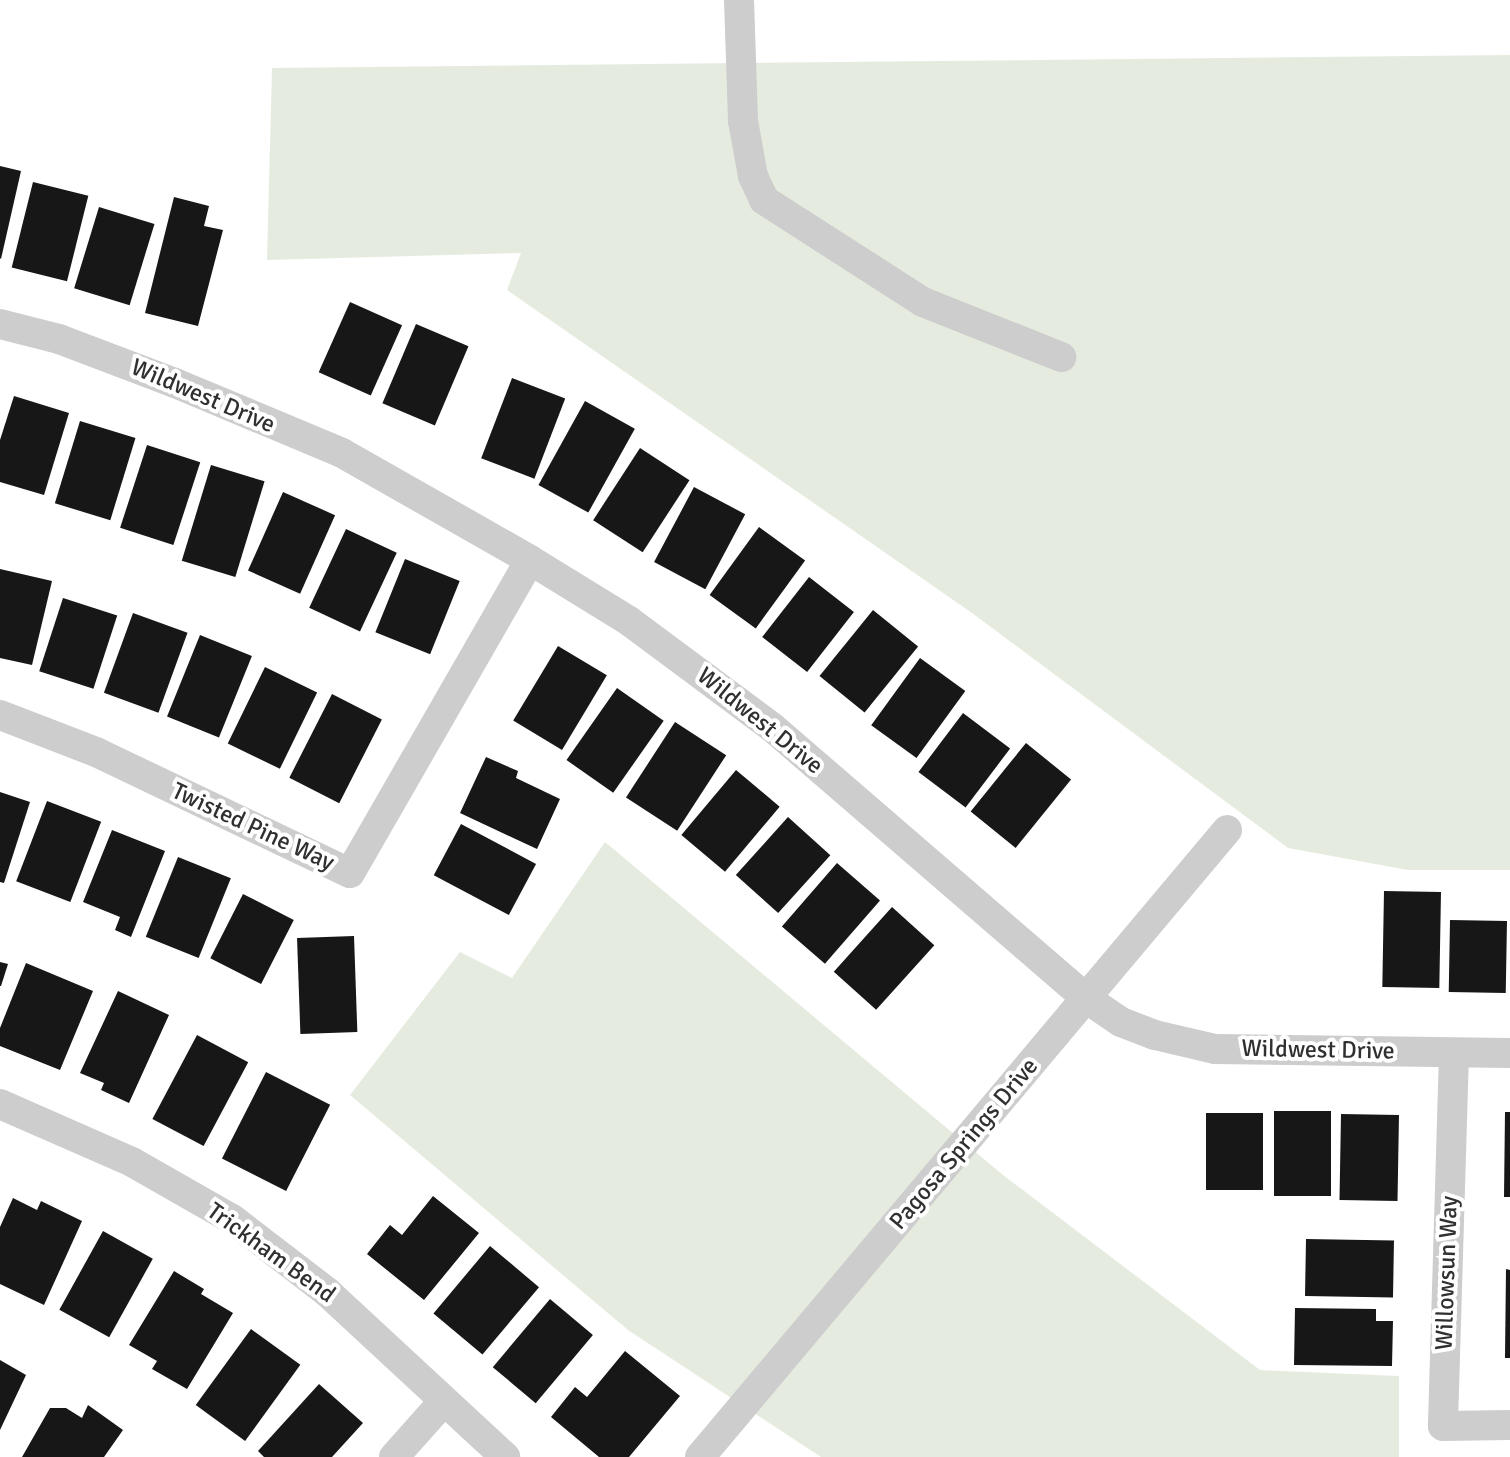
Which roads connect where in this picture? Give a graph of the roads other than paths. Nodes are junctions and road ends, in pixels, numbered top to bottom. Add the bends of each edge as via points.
1 (739, 0) edge
2 (0, 324) edge
3 (1061, 357) dead end
4 (530, 560) junction
5 (0, 715) edge
6 (1227, 830) dead end
7 (1087, 999) junction
8 (1454, 1053) junction
9 (1510, 1053) edge
10 (0, 1104) edge
11 (443, 1402) junction
12 (1510, 1425) edge
13 (394, 1457) edge
14 (505, 1457) edge
15 (700, 1457) edge

1 - 3 street via 743,121 753,176 764,200 923,302
2 - 4 street, Wildwest Drive via 59,339 161,377 342,453
4 - 5 street, Twisted Pine Way via 350,873 96,752
4 - 7 street, Wildwest Drive via 629,621 773,728
6 - 7 street, Pagosa Springs Drive
7 - 8 street, Wildwest Drive via 1121,1022 1215,1049
7 - 15 street, Pagosa Springs Drive
8 - 9 street, Wildwest Drive
8 - 12 street, Willowsun Way via 1443,1426
10 - 11 street, Trickham Bend via 132,1162 232,1219 327,1292
11 - 13 street
11 - 14 street, Trickham Bend

